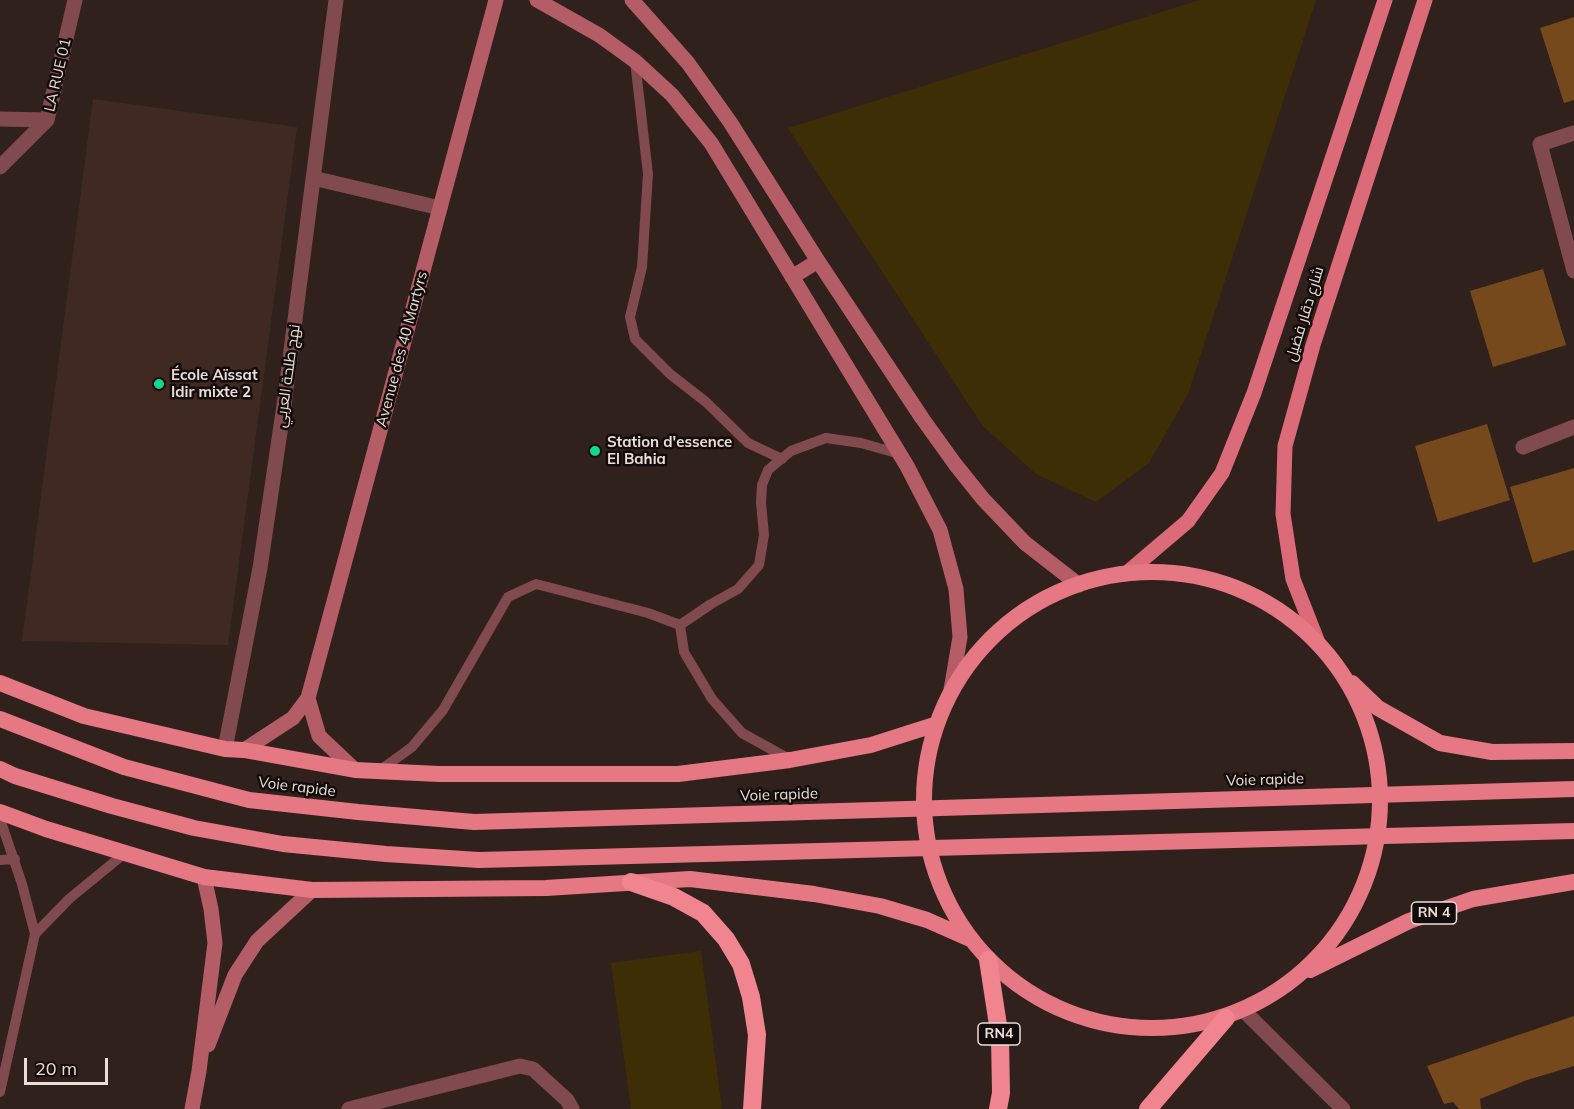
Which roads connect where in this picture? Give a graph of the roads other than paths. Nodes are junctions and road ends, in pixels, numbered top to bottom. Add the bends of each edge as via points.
1 (75, 0) edge
2 (336, 0) edge
3 (496, 0) edge
4 (537, 0) edge
5 (632, 0) edge
6 (1384, 0) edge
7 (1425, 0) edge
8 (634, 61) junction
9 (0, 119) edge
10 (47, 120) junction
11 (1574, 133) edge
12 (0, 167) edge
13 (313, 178) junction
14 (440, 208) junction
15 (818, 261) junction
16 (1574, 271) edge
17 (792, 277) junction
18 (1574, 427) edge
19 (1522, 447) dead end
20 (900, 454) junction
21 (782, 459) junction
22 (1128, 572) junction
23 (1079, 585) junction
24 (680, 625) junction
25 (1319, 645) junction
26 (1344, 676) junction
27 (0, 683) edge
28 (951, 690) junction
29 (308, 698) junction
30 (0, 719) edge
31 (937, 724) junction
32 (225, 749) junction
33 (244, 750) junction
34 (1574, 751) edge
35 (790, 760) junction
36 (0, 769) edge
37 (355, 770) junction
38 (379, 771) junction
39 (1574, 789) edge
40 (0, 812) edge
41 (0, 819) edge
42 (1574, 831) edge
43 (125, 853) junction
44 (15, 859) junction
45 (0, 860) edge
46 (204, 877) junction
47 (631, 882) junction
48 (1574, 882) edge
49 (312, 890) junction
50 (35, 934) junction
51 (970, 939) junction
52 (988, 960) junction
53 (1304, 973) junction
54 (1244, 1011) junction
55 (1226, 1018) junction
56 (199, 1071) junction
57 (0, 1092) edge
58 (192, 1109) edge
59 (349, 1109) edge
60 (572, 1109) edge
61 (752, 1109) edge
62 (998, 1109) edge
63 (1148, 1109) edge
64 (1343, 1109) edge

1 - 10 street, LA RUE 01
2 - 13 street, نهج طلحة العربي
3 - 14 main road, Avenue des 40 Martyrs
4 - 8 main road via 599,35
5 - 15 main road via 688,63
6 - 22 main road, شارع دقار فضيل via 1254,393 1222,473 1188,521
7 - 25 main road, شارع دقار فضيل via 1317,334 1286,446 1283,514 1293,579
8 - 17 main road via 672,95 711,143
8 - 21 lane via 648,174 642,267 630,317 634,339 748,443
9 - 10 street
10 - 12 street, LA RUE 01
11 - 16 street via 1540,144
13 - 14 street
13 - 32 street, نهج طلحة العربي via 260,568
14 - 29 main road, Avenue des 40 Martyrs
15 - 17 main road
15 - 23 main road via 955,464 983,499 1025,543
17 - 20 main road
18 - 19 street
20 - 21 lane via 826,438 791,451
20 - 28 main road via 940,530 956,589 960,637
21 - 24 lane via 768,471 762,485 764,535 759,565 738,589
22 - 23 highway via 1100,576
22 - 25 highway via 1158,571 1226,584 1257,596
23 - 28 highway via 1040,600 989,639
24 - 35 lane via 684,652 712,699 742,733
24 - 38 lane via 536,584 508,597 443,710 411,747
25 - 26 highway
26 - 34 highway via 1378,708 1440,744 1492,752
26 - 53 highway via 1371,735 1381,800 1375,852 1364,888 1344,925
27 - 32 highway via 84,716
28 - 31 highway
29 - 33 main road via 293,718
29 - 37 main road via 319,736
30 - 39 highway, Voie rapide, bridge via 124,767 249,800 474,822
31 - 35 highway via 871,745
31 - 51 highway via 923,772 924,818 938,882
32 - 33 highway
33 - 37 highway
35 - 38 highway via 678,774
36 - 42 highway, bridge via 194,828 283,844 479,860
37 - 38 highway
40 - 43 highway
41 - 44 lane
43 - 46 highway
43 - 50 lane via 69,899
44 - 45 lane
44 - 50 lane
46 - 49 highway
46 - 56 main road via 215,943
47 - 49 highway via 546,888
47 - 51 highway via 690,879 814,894 880,906 927,920
47 - 61 highway via 674,897 703,913 741,964 756,1035
48 - 53 highway, RN 4 via 1473,899 1409,921
49 - 56 main road via 257,940 235,975
50 - 57 lane
51 - 52 highway
52 - 55 highway via 1028,993 1074,1016 1125,1028 1176,1029
52 - 62 highway, RN4 via 1000,1038
53 - 54 highway
54 - 55 highway
54 - 64 street
55 - 63 highway
56 - 58 main road
59 - 60 street via 520,1066 533,1068

